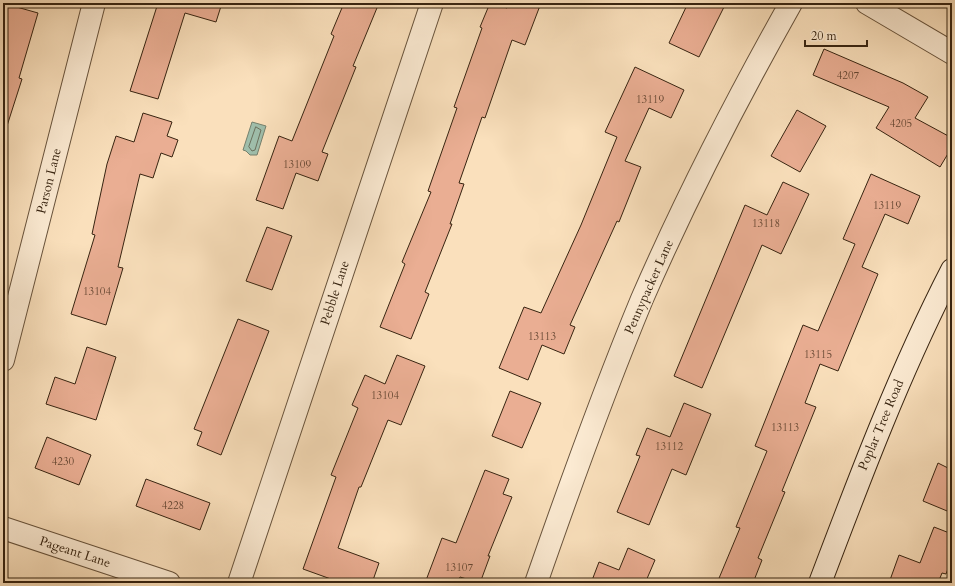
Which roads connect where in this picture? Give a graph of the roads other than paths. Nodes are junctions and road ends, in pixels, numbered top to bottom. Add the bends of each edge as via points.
1 (94, 3) edge
2 (432, 3) edge
3 (791, 3) edge
4 (867, 3) edge
5 (952, 53) edge
6 (952, 270) edge
7 (3, 360) edge
8 (3, 528) edge
9 (169, 583) edge
10 (238, 583) edge
11 (536, 583) edge
12 (820, 583) edge

1 - 7 street, Parson Lane
2 - 10 street, Pebble Lane
3 - 11 street, Pennypacker Lane via 718,137 643,298 574,473
4 - 5 street
6 - 12 street, Poplar Tree Road via 896,389
8 - 9 street, Pageant Lane

